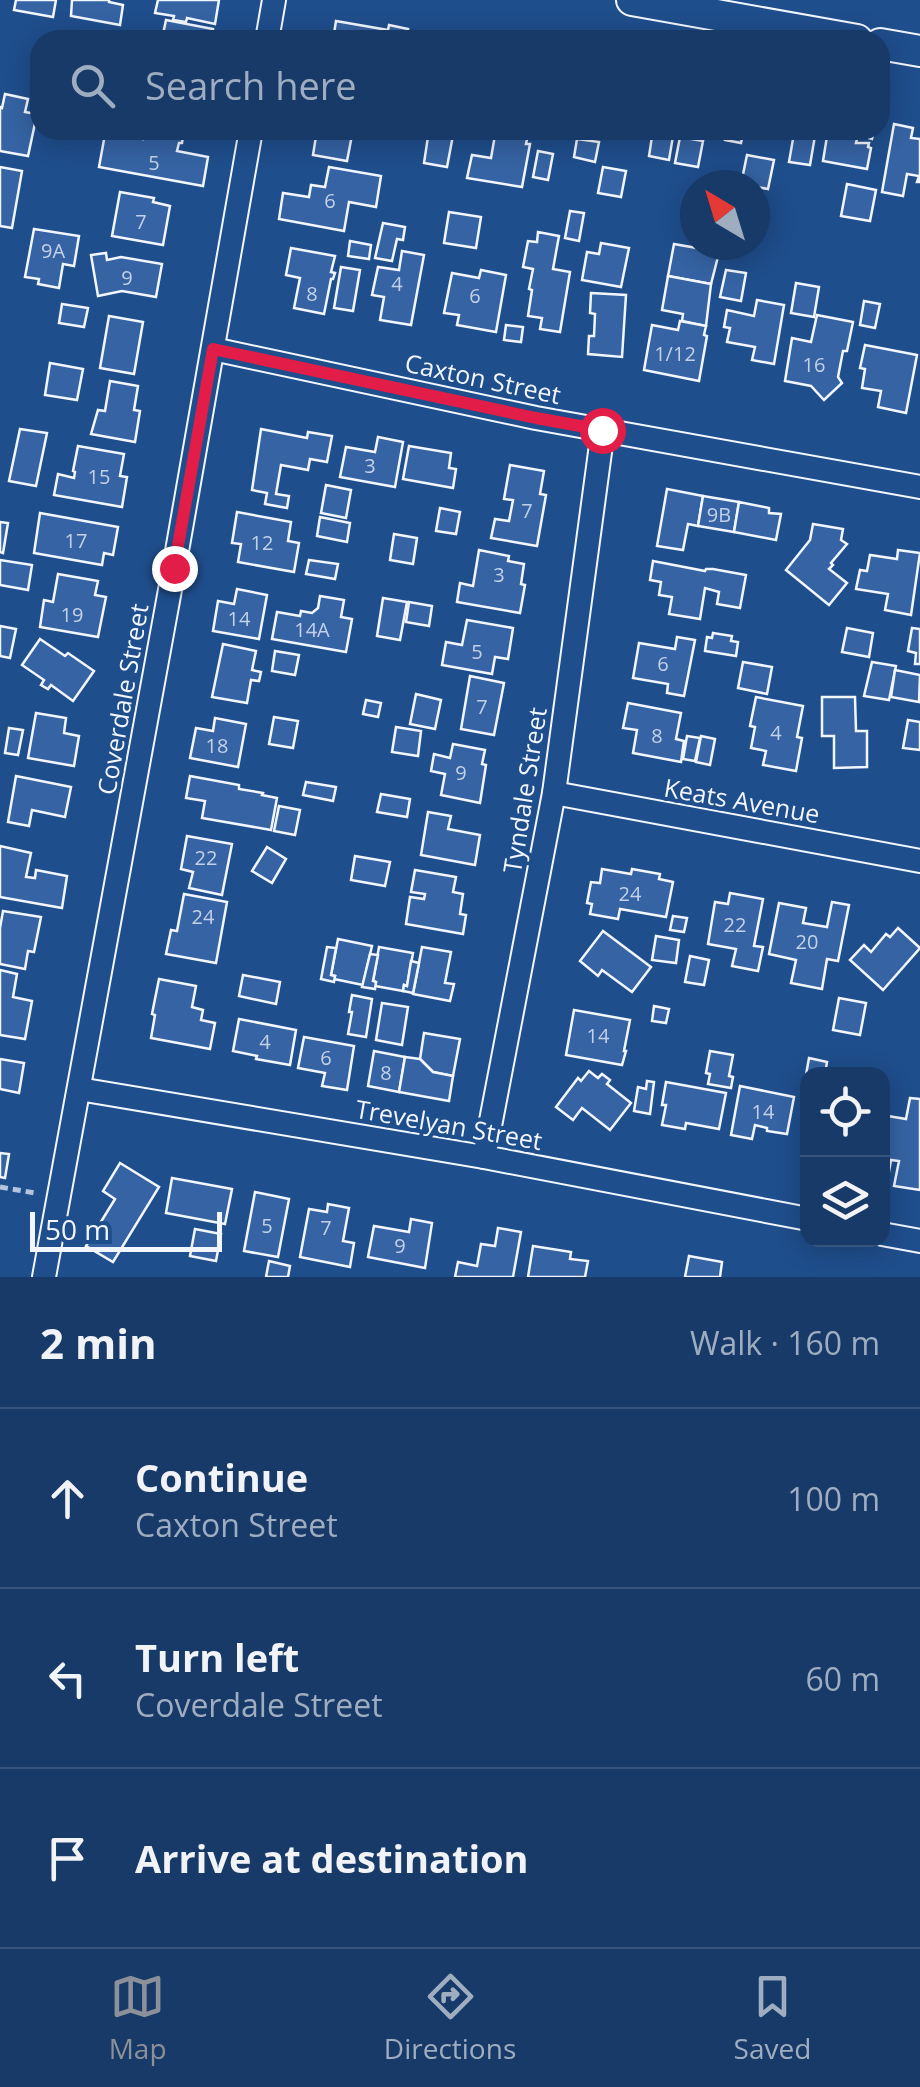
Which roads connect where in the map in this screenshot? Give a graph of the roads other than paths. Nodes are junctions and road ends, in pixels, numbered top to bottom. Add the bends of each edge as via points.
1 (274, 0) edge
2 (632, 0) edge
3 (269, 30) edge
4 (802, 30) edge
5 (890, 46) edge
6 (920, 51) edge
7 (249, 140) edge
8 (213, 349) junction
9 (602, 430) junction
10 (920, 486) edge
11 (554, 794) junction
12 (920, 861) edge
13 (79, 1090) junction
14 (484, 1157) junction
15 (800, 1218) edge
16 (890, 1235) edge
17 (920, 1241) edge
18 (44, 1277) edge

1 - 3 street
2 - 4 street
5 - 6 street
7 - 8 street, Coverdale Street
8 - 9 street, Caxton Street
8 - 13 street, Coverdale Street
9 - 10 street, Caxton Street
9 - 11 street, Tyndale Street
11 - 12 street, Keats Avenue
11 - 14 street, Tyndale Street
13 - 14 street, Trevelyan Street
13 - 18 street, Coverdale Street
14 - 15 street, Trevelyan Street
16 - 17 street

